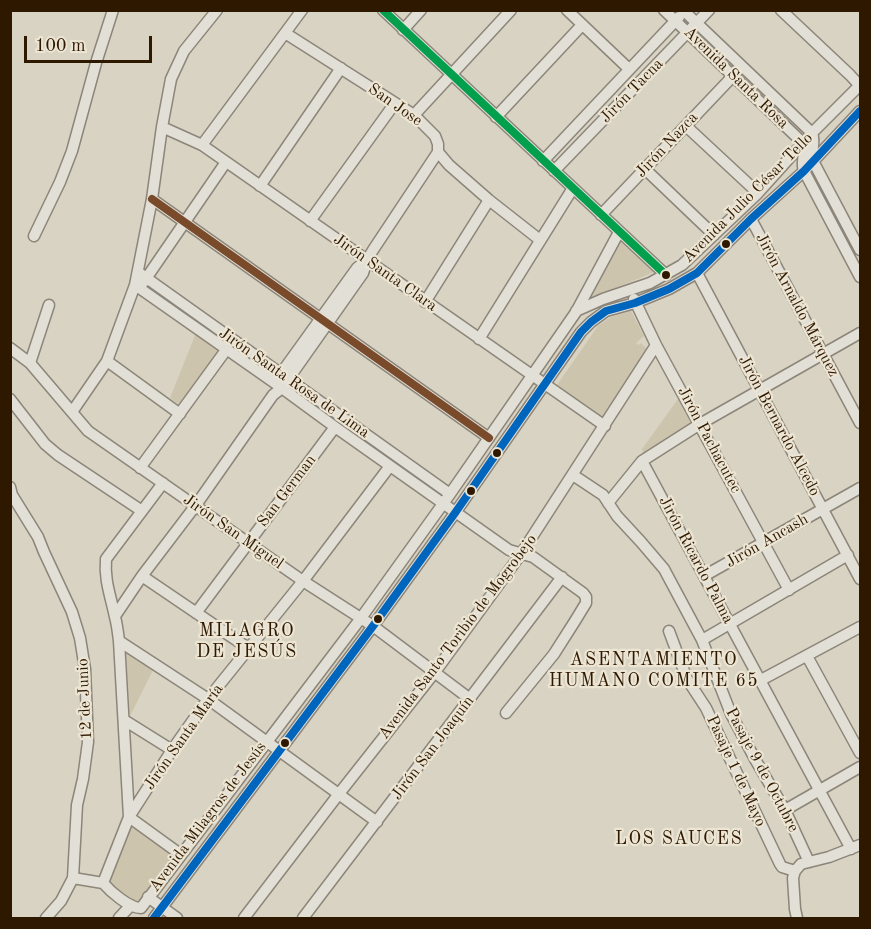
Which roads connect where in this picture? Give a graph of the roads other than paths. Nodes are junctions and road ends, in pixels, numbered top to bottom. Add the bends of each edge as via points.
1 (113, 10) edge
2 (217, 10) edge
3 (302, 10) edge
4 (383, 10) edge
5 (421, 10) edge
6 (511, 10) edge
7 (567, 10) edge
8 (664, 10) edge
9 (709, 10) edge
10 (781, 10) edge
11 (684, 11) edge
12 (676, 21) junction
13 (696, 23) junction
14 (582, 25) junction
15 (403, 30) junction
16 (688, 32) junction
17 (285, 33) junction
18 (340, 68) junction
19 (629, 69) junction
20 (451, 75) junction
21 (733, 76) junction
22 (860, 86) edge
23 (395, 103) junction
24 (861, 111) edge
25 (414, 115) junction
26 (496, 117) junction
27 (686, 126) junction
28 (162, 127) junction
29 (812, 134) junction
30 (803, 143) junction
31 (202, 145) junction
32 (438, 152) junction
33 (543, 161) junction
34 (813, 161) junction
35 (226, 162) junction
36 (645, 169) junction
37 (554, 171) junction
38 (804, 171) junction
39 (260, 186) junction
40 (573, 188) junction
41 (758, 193) junction
42 (152, 199) junction
43 (489, 200) junction
44 (602, 215) junction
45 (752, 219) junction
46 (310, 221) junction
47 (185, 222) junction
48 (619, 232) junction
49 (34, 236) dead end
50 (714, 236) junction
51 (540, 240) junction
52 (861, 250) edge
53 (367, 260) junction
54 (697, 273) junction
55 (142, 275) junction
56 (666, 275) junction
57 (861, 277) edge
58 (137, 287) junction
59 (629, 291) junction
60 (425, 302) junction
61 (636, 303) junction
62 (49, 305) dead end
63 (589, 305) joint
64 (576, 312) junction
65 (324, 321) junction
66 (591, 322) joint
67 (861, 333) edge
68 (479, 339) junction
69 (656, 345) junction
70 (10, 348) edge
71 (226, 350) junction
72 (824, 354) junction
73 (107, 361) junction
74 (30, 363) junction
75 (532, 376) junction
76 (280, 384) junction
77 (544, 384) junction
78 (759, 390) junction
79 (10, 399) edge
80 (72, 412) junction
81 (180, 414) junction
82 (861, 423) edge
83 (700, 424) junction
84 (605, 426) junction
85 (335, 427) junction
86 (489, 438) junction
87 (642, 461) junction
88 (390, 466) junction
89 (140, 468) junction
90 (573, 475) junction
91 (163, 483) junction
92 (10, 487) edge
93 (861, 488) edge
94 (450, 494) junction
95 (608, 503) junction
96 (443, 504) junction
97 (196, 505) junction
98 (823, 509) junction
99 (142, 511) junction
100 (456, 513) junction
101 (248, 543) junction
102 (764, 543) junction
103 (521, 554) junction
104 (848, 555) junction
105 (142, 576) junction
106 (704, 576) junction
107 (562, 577) junction
108 (861, 579) edge
109 (303, 581) junction
110 (789, 590) junction
111 (196, 613) junction
112 (115, 616) junction
113 (361, 618) junction
114 (730, 624) junction
115 (373, 626) junction
116 (861, 627) edge
117 (669, 631) dead end
118 (702, 640) junction
119 (119, 641) junction
120 (248, 648) junction
121 (807, 656) junction
122 (435, 672) junction
123 (760, 680) junction
124 (208, 699) junction
125 (471, 699) junction
126 (506, 713) dead end
127 (124, 720) junction
128 (266, 741) junction
129 (172, 750) junction
130 (280, 751) junction
131 (861, 753) edge
132 (861, 767) edge
133 (820, 790) junction
134 (338, 795) junction
135 (785, 810) junction
136 (129, 817) junction
137 (376, 822) junction
138 (856, 847) edge
139 (180, 854) junction
140 (808, 862) junction
141 (795, 871) junction
142 (73, 878) junction
143 (103, 883) junction
144 (148, 897) junction
145 (131, 905) junction
146 (162, 907) junction
147 (46, 918) edge
148 (119, 918) edge
149 (154, 918) edge
150 (177, 918) edge
151 (244, 918) edge
152 (303, 918) edge
153 (797, 918) edge

1 - 49 street via 72,151
2 - 28 street via 184,51 171,79
3 - 17 street
4 - 15 street
5 - 15 street
6 - 20 street
7 - 14 street
8 - 12 street, Avenida Santa Rosa
9 - 13 street, Jirón Tacna
10 - 22 street
11 - 12 street
11 - 13 street, Avenida Santa Rosa
12 - 16 street, Avenida Santa Rosa
12 - 19 street
13 - 16 street, Jirón Tacna
13 - 29 street, Avenida Santa Rosa
14 - 19 street
14 - 26 street
15 - 20 street
16 - 21 street, Avenida Santa Rosa
16 - 37 street, Jirón Tacna
17 - 18 street, San Jose
17 - 31 street
18 - 23 street, San Jose
18 - 39 street
19 - 33 street
20 - 25 street
20 - 26 street
21 - 27 street, Jirón Nazca
21 - 30 street, Avenida Santa Rosa
22 - 29 street, Avenida Julio César Tello
23 - 25 street, San Jose
23 - 46 street
24 - 34 street, Avenida Julio César Tello
25 - 32 street, San Jose via 435,136
26 - 33 street
27 - 36 street, Jirón Nazca
27 - 41 street
28 - 31 street, Jirón Santa Clara
28 - 42 street
29 - 30 street, Avenida Julio César Tello
29 - 34 street, Avenida Santa Rosa
30 - 38 street, Avenida Santa Rosa
30 - 41 street, Avenida Julio César Tello
31 - 35 street, Jirón Santa Clara
32 - 43 street, San Jose
32 - 53 street
33 - 37 street
34 - 38 street, Avenida Julio César Tello
34 - 52 street, Avenida Santa Rosa
35 - 39 street, Jirón Santa Clara
35 - 47 street
36 - 44 street, Jirón Nazca
36 - 50 street
37 - 40 street
38 - 45 street, Avenida Julio César Tello
38 - 57 street, Avenida Santa Rosa
39 - 46 street, Jirón Santa Clara
40 - 44 street
40 - 51 street
41 - 50 street, Avenida Julio César Tello
42 - 47 street
42 - 55 street
43 - 51 street, San Jose
43 - 60 street
44 - 48 street
45 - 54 street, Avenida Julio César Tello
45 - 72 street, Jirón Arnaldo Márquez
46 - 53 street, Jirón Santa Clara
47 - 55 street
47 - 65 street
48 - 56 street
48 - 64 street
50 - 56 street, Avenida Julio César Tello
51 - 68 street
53 - 60 street, Jirón Santa Clara
53 - 65 street via 357,268
54 - 61 street, Avenida Julio César Tello
54 - 78 street, Jirón Bernardo Alcedo
55 - 58 street
55 - 76 street, Jirón Santa Rosa de Lima
56 - 59 street, Avenida Julio César Tello
58 - 71 street, Jirón Santa Rosa de Lima
58 - 73 street
59 - 61 street, Jirón Pachacutec
59 - 63 street, Avenida Julio César Tello
60 - 68 street, Jirón Santa Clara
61 - 66 street, Avenida Julio César Tello via 606,311
61 - 69 street, Jirón Pachacutec
62 - 74 street
63 - 64 street, Avenida Milagros de Jesús
64 - 75 street, Avenida Milagros de Jesús
65 - 76 street
65 - 86 street
66 - 77 street, Avenida Milagros de Jesús
67 - 72 street
68 - 75 street, Jirón Santa Clara
69 - 83 street, Jirón Pachacutec
69 - 84 street, Avenida Santo Toribio de Mogrobejo
70 - 74 street, Jirón San Miguel
71 - 76 street, Jirón Santa Rosa de Lima
71 - 81 street
72 - 78 street
72 - 82 street, Jirón Arnaldo Márquez
73 - 80 street
73 - 81 street
74 - 80 street, Jirón San Miguel
75 - 77 street, Jirón Santa Clara
75 - 86 street, Avenida Milagros de Jesús
76 - 85 street, Jirón Santa Rosa de Lima
76 - 94 street, Jirón Santa Rosa de Lima
76 - 97 street
77 - 84 street, Jirón Santa Clara
77 - 100 street, Avenida Milagros de Jesús
78 - 83 street
78 - 98 street, Jirón Bernardo Alcedo
79 - 99 street via 57,455
80 - 89 street, Jirón San Miguel via 88,431
81 - 89 street
83 - 87 street
83 - 102 street, Jirón Pachacutec
84 - 90 street, Avenida Santo Toribio de Mogrobejo
85 - 88 street, Jirón Santa Rosa de Lima
85 - 101 street, San German
86 - 94 street, Avenida Milagros de Jesús
87 - 95 street
87 - 106 street, Jirón Ricardo Palma
88 - 96 street, Jirón Santa Rosa de Lima
88 - 109 street, Jirón Santa María
89 - 91 street, Jirón San Miguel
90 - 95 street, Pasaje 9 de Octubre via 603,495
90 - 103 street, Avenida Santo Toribio de Mogrobejo
91 - 97 street, Jirón San Miguel
91 - 99 street
92 - 142 street, 12 de Junio via 38,537 80,638 88,742 77,805
93 - 98 street, Jirón Ancash
94 - 96 street, Avenida Milagros de Jesús
95 - 118 street, Pasaje 9 de Octubre via 664,569
96 - 100 street, Jirón Santa Rosa de Lima
96 - 113 street, Avenida Milagros de Jesús
97 - 101 street, Jirón San Miguel
97 - 105 street
98 - 102 street, Jirón Ancash
98 - 104 street, Jirón Bernardo Alcedo
99 - 112 street via 106,559 107,589
100 - 103 street, Jirón Santa Rosa de Lima via 509,550
100 - 115 street, Avenida Milagros de Jesús
101 - 109 street, Jirón San Miguel
101 - 111 street, San German
102 - 106 street, Jirón Ancash
102 - 110 street, Jirón Pachacutec
103 - 107 street, Jirón Santa Rosa de Lima
103 - 122 street, Avenida Santo Toribio de Mogrobejo
104 - 108 street, Jirón Bernardo Alcedo
104 - 110 street
105 - 111 street
105 - 112 street
106 - 114 street, Jirón Ricardo Palma
107 - 125 street, Jirón San Joaquín
107 - 126 street, Jirón Santa Rosa de Lima via 583,593 586,603 554,654
109 - 113 street, Jirón San Miguel
109 - 120 street, Jirón Santa María
110 - 114 street
111 - 120 street
112 - 119 street
113 - 115 street, Jirón San Miguel
113 - 128 street, Avenida Milagros de Jesús
114 - 118 street
114 - 123 street, Jirón Ricardo Palma
115 - 122 street, Jirón San Miguel
115 - 130 street, Avenida Milagros de Jesús
116 - 121 street
117 - 141 street, Pasaje 1 de Mayo via 687,679 706,708 780,864
118 - 135 street, Pasaje 9 de Octubre via 731,714
119 - 124 street
119 - 127 street
120 - 124 street, Jirón Santa María
121 - 123 street
121 - 131 street
122 - 125 street, Jirón San Miguel
122 - 134 street, Avenida Santo Toribio de Mogrobejo
123 - 133 street, Jirón Ricardo Palma
124 - 128 street
124 - 129 street, Jirón Santa María
125 - 137 street, Jirón San Joaquín
127 - 129 street
127 - 136 street
128 - 130 street
128 - 139 street, Avenida Milagros de Jesús
129 - 136 street, Jirón Santa María
130 - 134 street
130 - 146 street, Avenida Milagros de Jesús
132 - 133 street
133 - 135 street
133 - 138 street, Jirón Ricardo Palma
134 - 137 street
134 - 151 street, Avenida Santo Toribio de Mogrobejo
135 - 140 street, Pasaje 9 de Octubre
136 - 139 street
136 - 143 street
137 - 152 street, Jirón San Joaquín
138 - 140 street
139 - 144 street, Avenida Milagros de Jesús
140 - 141 street
141 - 153 street
142 - 143 street
142 - 147 street, 12 de Junio
143 - 145 street
144 - 145 street via 141,908
144 - 146 street
145 - 148 street
146 - 149 street, Avenida Milagros de Jesús
146 - 150 street

